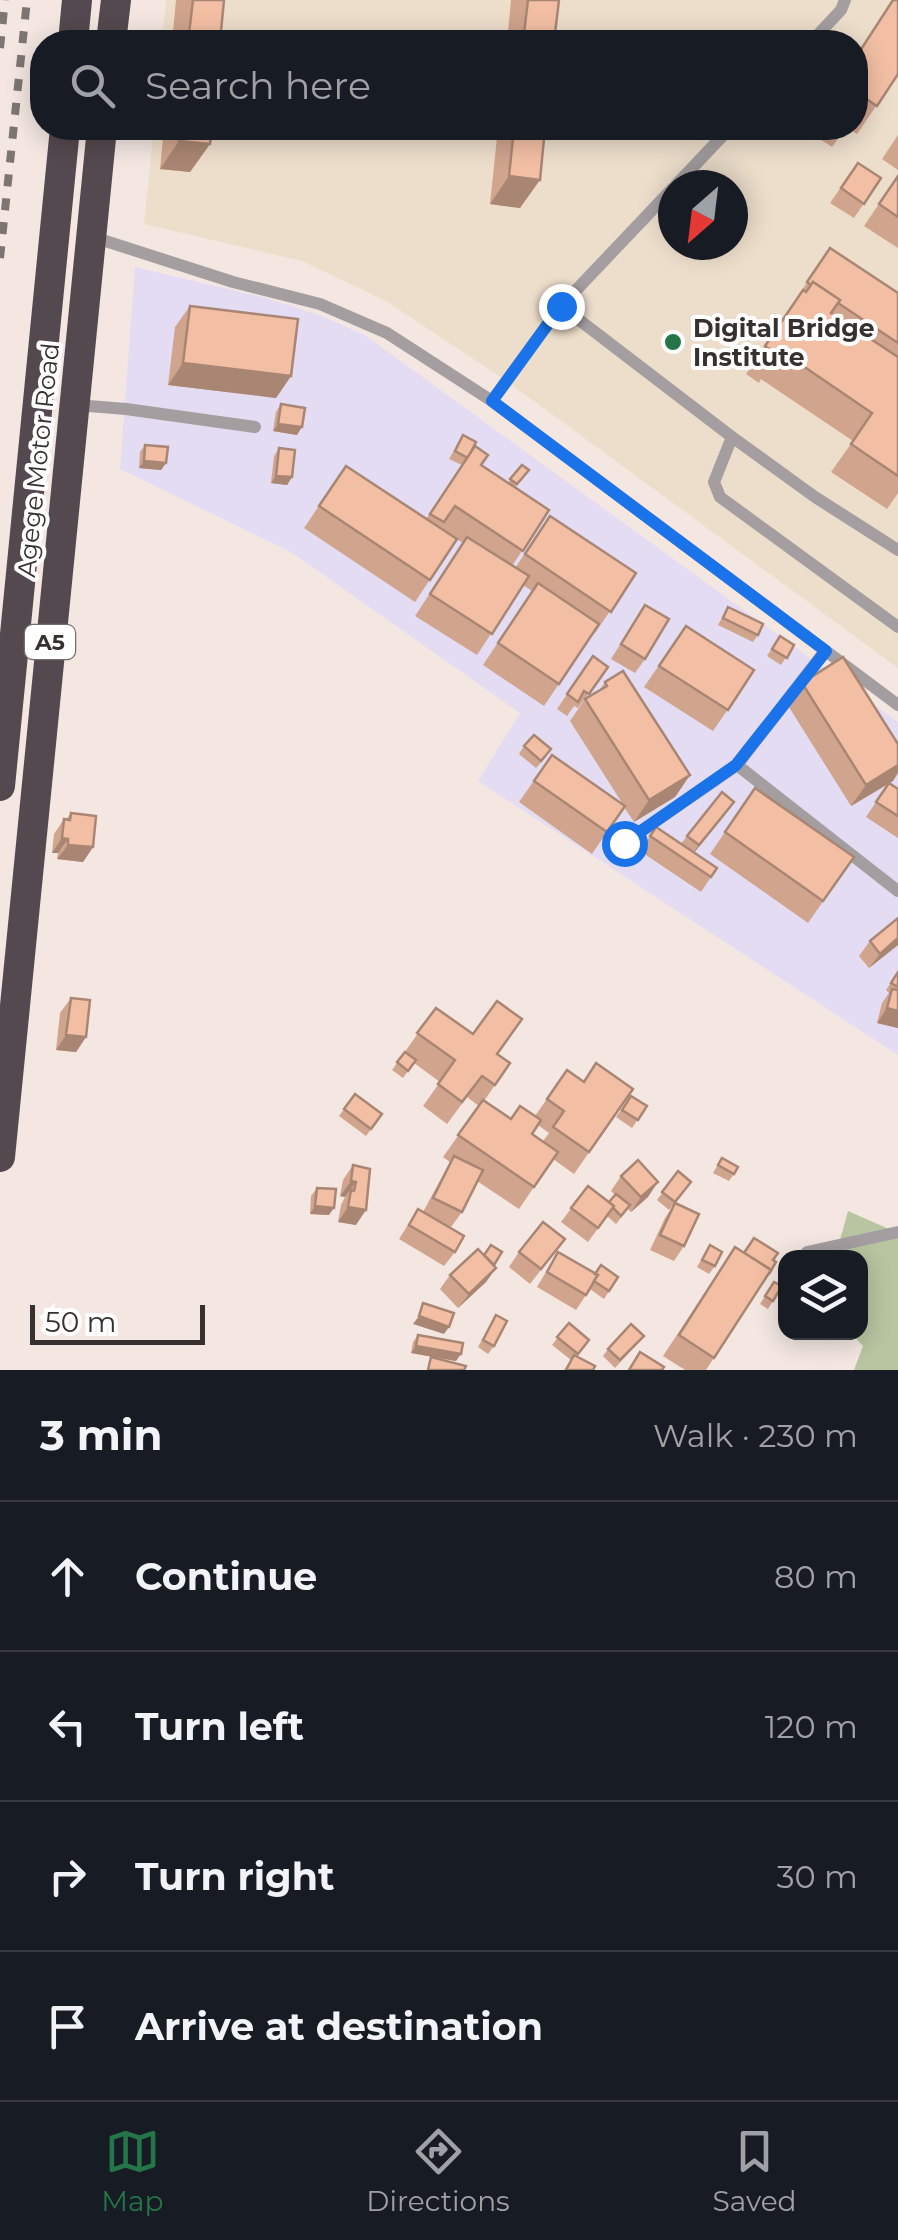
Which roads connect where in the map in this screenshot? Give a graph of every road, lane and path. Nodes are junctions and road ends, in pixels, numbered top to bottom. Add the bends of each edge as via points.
1 (77, 0) edge
2 (116, 0) edge
3 (845, 0) edge
4 (74, 30) edge
5 (112, 30) edge
6 (822, 30) edge
7 (63, 140) edge
8 (101, 140) edge
9 (718, 140) edge
10 (689, 170) edge
11 (658, 203) edge
12 (90, 237) junction
13 (561, 306) junction
14 (492, 401) junction
15 (73, 405) junction
16 (255, 427) dead end
17 (732, 437) junction
18 (898, 550) edge
19 (898, 627) edge
20 (826, 651) junction
21 (898, 704) edge
22 (736, 765) junction
23 (0, 786) edge
24 (624, 843) dead end
25 (898, 892) edge
26 (0, 1156) edge
27 (898, 1232) edge
28 (816, 1250) edge

1 - 4 highway
2 - 5 highway
3 - 6 lane
7 - 23 highway, Agege Motor Road / A5
8 - 12 highway, Agege Motor Road / A5
9 - 10 lane
11 - 13 lane
12 - 14 lane via 320,304 387,333
12 - 15 highway, Agege Motor Road / A5
13 - 14 lane
13 - 17 lane
14 - 20 lane
15 - 16 lane
15 - 26 highway, Agege Motor Road / A5
17 - 18 lane
17 - 19 lane via 714,482 720,497
20 - 21 lane
20 - 22 lane
22 - 24 lane
22 - 25 lane
27 - 28 lane

